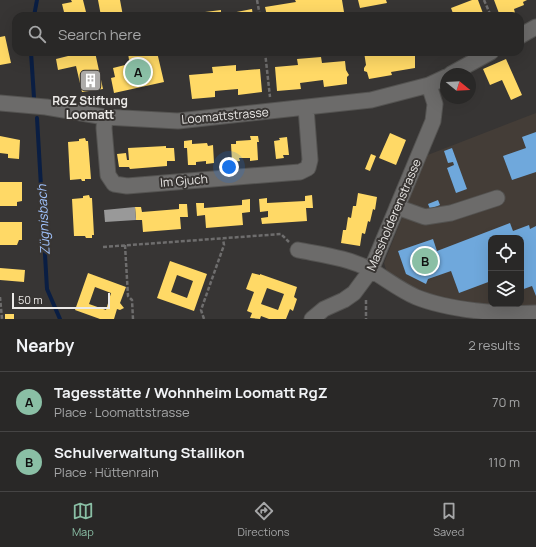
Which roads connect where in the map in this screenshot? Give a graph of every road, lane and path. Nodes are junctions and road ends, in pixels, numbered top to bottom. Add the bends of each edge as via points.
1 (257, 0) edge
2 (484, 0) edge
3 (259, 12) edge
4 (489, 12) edge
5 (536, 27) edge
6 (524, 34) edge
7 (265, 56) edge
8 (484, 56) edge
9 (462, 68) edge
10 (440, 79) edge
11 (429, 85) junction
12 (0, 104) edge
13 (306, 108) junction
14 (272, 112) junction
15 (105, 117) junction
16 (498, 198) dead end
17 (398, 207) junction
18 (223, 238) junction
19 (125, 246) junction
20 (103, 247) dead end
21 (298, 250) joint
22 (371, 270) junction
23 (0, 297) edge
24 (536, 313) edge
25 (2, 319) edge
26 (133, 319) edge
27 (204, 319) edge
28 (312, 319) edge

1 - 3 path
2 - 4 path
5 - 6 street
7 - 14 path
8 - 9 street
10 - 11 street, Loomattstrasse
11 - 13 street, Loomattstrasse via 371,100
11 - 17 street, Massholderenstrasse via 435,104 433,121
12 - 15 street, Loomattstrasse via 46,107
13 - 14 street, Loomattstrasse
13 - 15 street, Im Gjuch via 310,160 308,168 300,172 126,186 114,184 108,175
14 - 15 street, Loomattstrasse via 178,121
16 - 17 street via 451,213 425,218
17 - 22 street, Massholderenstrasse
18 - 19 path
18 - 21 path via 281,234
18 - 27 path via 224,245 201,310
19 - 20 path
19 - 26 path via 128,296 132,300
21 - 22 street via 347,259
22 - 24 street via 398,288 436,303 501,313
22 - 28 street, Massholderenstrasse via 354,292
23 - 25 path

